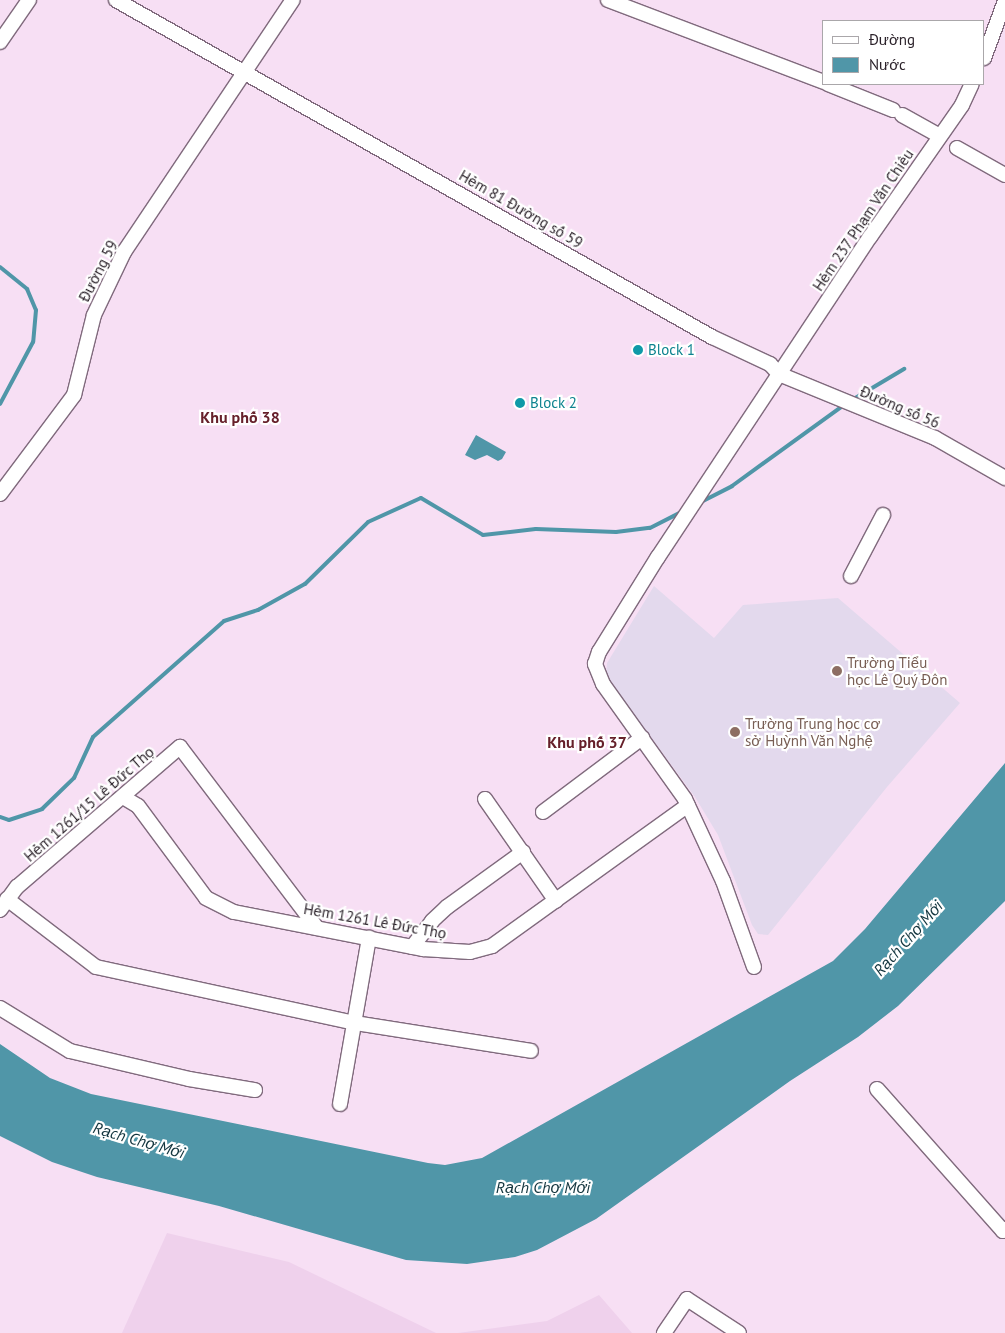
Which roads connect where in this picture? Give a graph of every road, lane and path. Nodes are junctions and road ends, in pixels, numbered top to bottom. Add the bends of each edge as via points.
1 (29, 0) edge
2 (116, 0) edge
3 (293, 0) edge
4 (608, 0) edge
5 (1005, 1) edge
6 (0, 42) edge
7 (985, 55) edge
8 (245, 72) junction
9 (822, 81) edge
10 (830, 85) edge
11 (972, 85) edge
12 (940, 136) junction
13 (957, 148) dead end
14 (1005, 175) edge
15 (778, 374) junction
16 (1005, 478) edge
17 (0, 494) edge
18 (883, 516) dead end
19 (851, 576) dead end
20 (642, 738) junction
21 (123, 797) junction
22 (485, 800) dead end
23 (688, 805) junction
24 (543, 812) dead end
25 (522, 852) junction
26 (556, 902) junction
27 (4, 905) edge
28 (317, 928) junction
29 (369, 938) junction
30 (412, 947) junction
31 (754, 967) dead end
32 (0, 1008) edge
33 (355, 1023) junction
34 (531, 1051) dead end
35 (878, 1089) dead end
36 (255, 1090) dead end
37 (340, 1104) dead end
38 (1005, 1229) edge
39 (664, 1333) edge
40 (739, 1333) edge

1 - 6 street
2 - 8 street, Hẻm 81 Đường số 59
3 - 8 street, Đường 59
4 - 9 street
5 - 7 street
8 - 15 street, Hẻm 81 Đường số 59 via 712,337 770,364
8 - 17 street, Đường 59 via 124,252 94,314 74,395
10 - 12 street via 897,113
11 - 12 street, Hẻm 237 Phạm Văn Chiêu
12 - 15 street, Hẻm 237 Phạm Văn Chiêu
13 - 14 street
15 - 16 street, Đường số 56 via 935,438
15 - 20 street, Hẻm 237 Phạm Văn Chiêu via 599,652 595,664 597,675
18 - 19 street
20 - 23 street, Hẻm 237 Phạm Văn Chiêu
20 - 24 street
21 - 27 street, Hẻm 1261/15 Lê Đức Thọ
21 - 28 street, Hẻm 1261 Lê Đức Thọ via 138,806 206,898 234,912
21 - 28 street, Hẻm 1261/15 Lê Đức Thọ via 180,747
22 - 25 street
23 - 26 street, Hẻm 1261 Lê Đức Thọ
23 - 31 street, Hẻm 237 Phạm Văn Chiêu via 729,894
25 - 26 street
25 - 30 street via 447,907
26 - 30 street, Hẻm 1261 Lê Đức Thọ via 492,946 470,952
27 - 33 street via 96,967
28 - 29 street, Hẻm 1261 Lê Đức Thọ
29 - 30 street, Hẻm 1261 Lê Đức Thọ
29 - 33 street
32 - 36 street via 70,1051 189,1079
33 - 34 street
33 - 37 street
35 - 38 street via 1002,1231
39 - 40 street via 686,1299 727,1322

